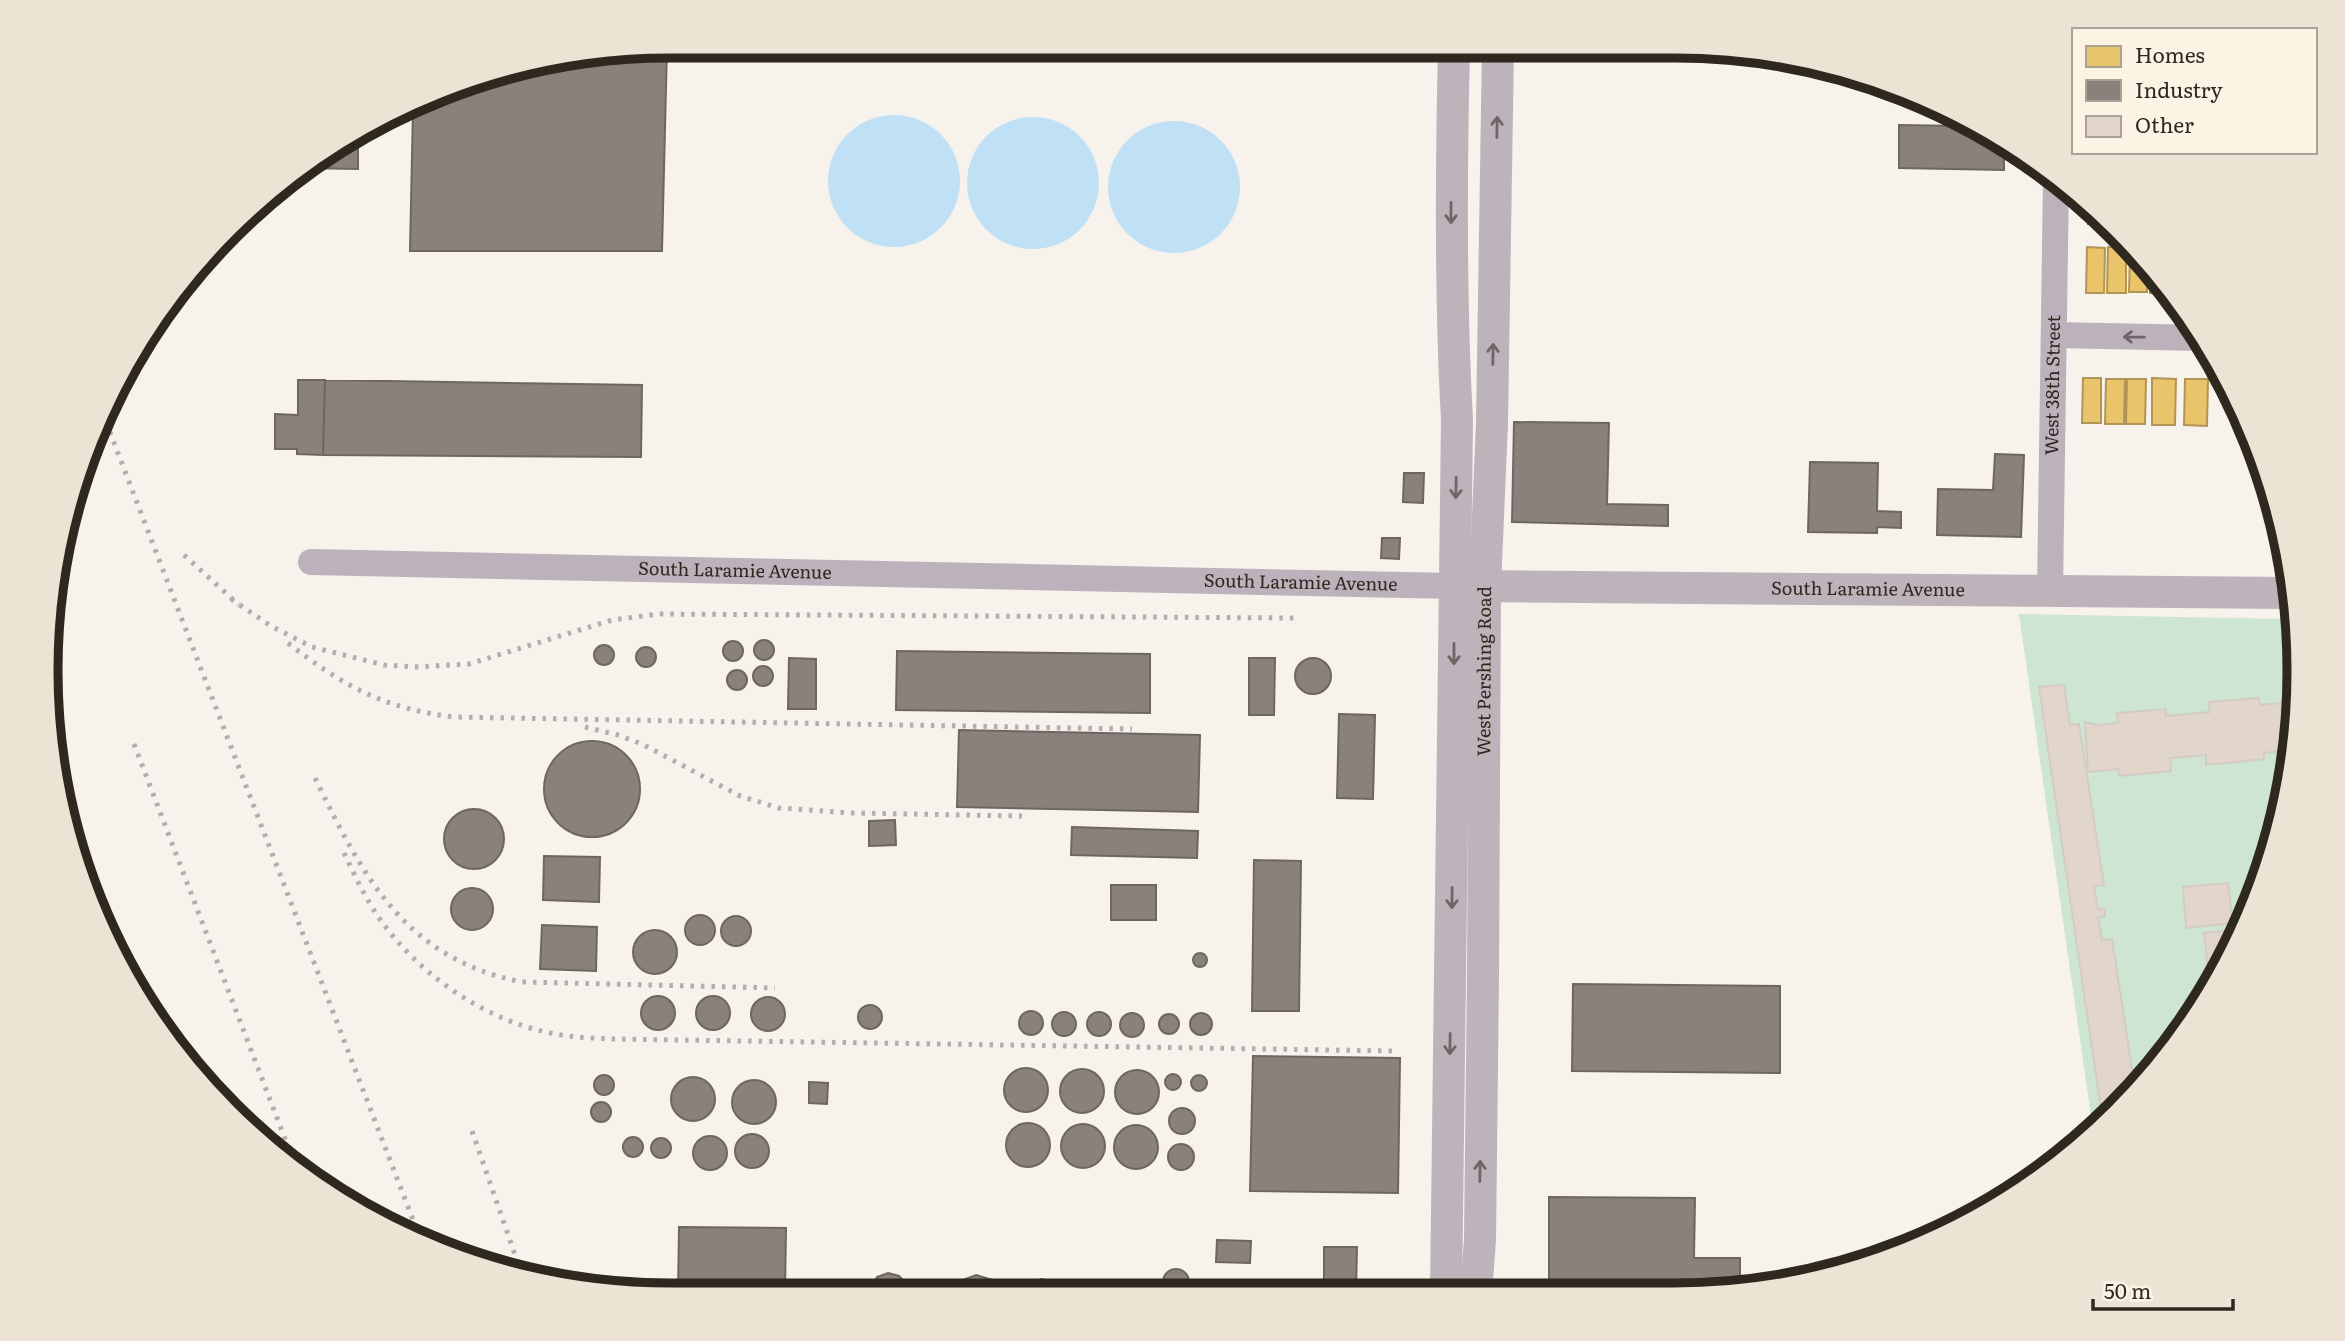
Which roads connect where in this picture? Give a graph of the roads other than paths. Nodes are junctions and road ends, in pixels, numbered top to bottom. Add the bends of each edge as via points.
1 (1454, 58) edge
2 (1498, 58) edge
3 (2056, 191) edge
4 (2054, 335) junction
5 (2189, 338) edge
6 (311, 562) dead end
7 (1469, 586) junction
8 (2050, 590) junction
9 (2282, 593) edge
10 (1469, 830) junction
11 (1447, 1283) edge
12 (1477, 1283) edge

1 -> 7 main road, West Pershing Road via 1452,322
7 -> 2 main road, West Pershing Road via 1492,423
3 - 4 street, West 38th Street
5 -> 4 street
4 - 8 street, West 38th Street
6 - 7 street, South Laramie Avenue
7 - 8 main road, South Laramie Avenue
7 - 10 main road, West Pershing Road
8 - 9 main road, South Laramie Avenue
10 -> 11 main road, West Pershing Road
12 -> 10 main road, West Pershing Road

